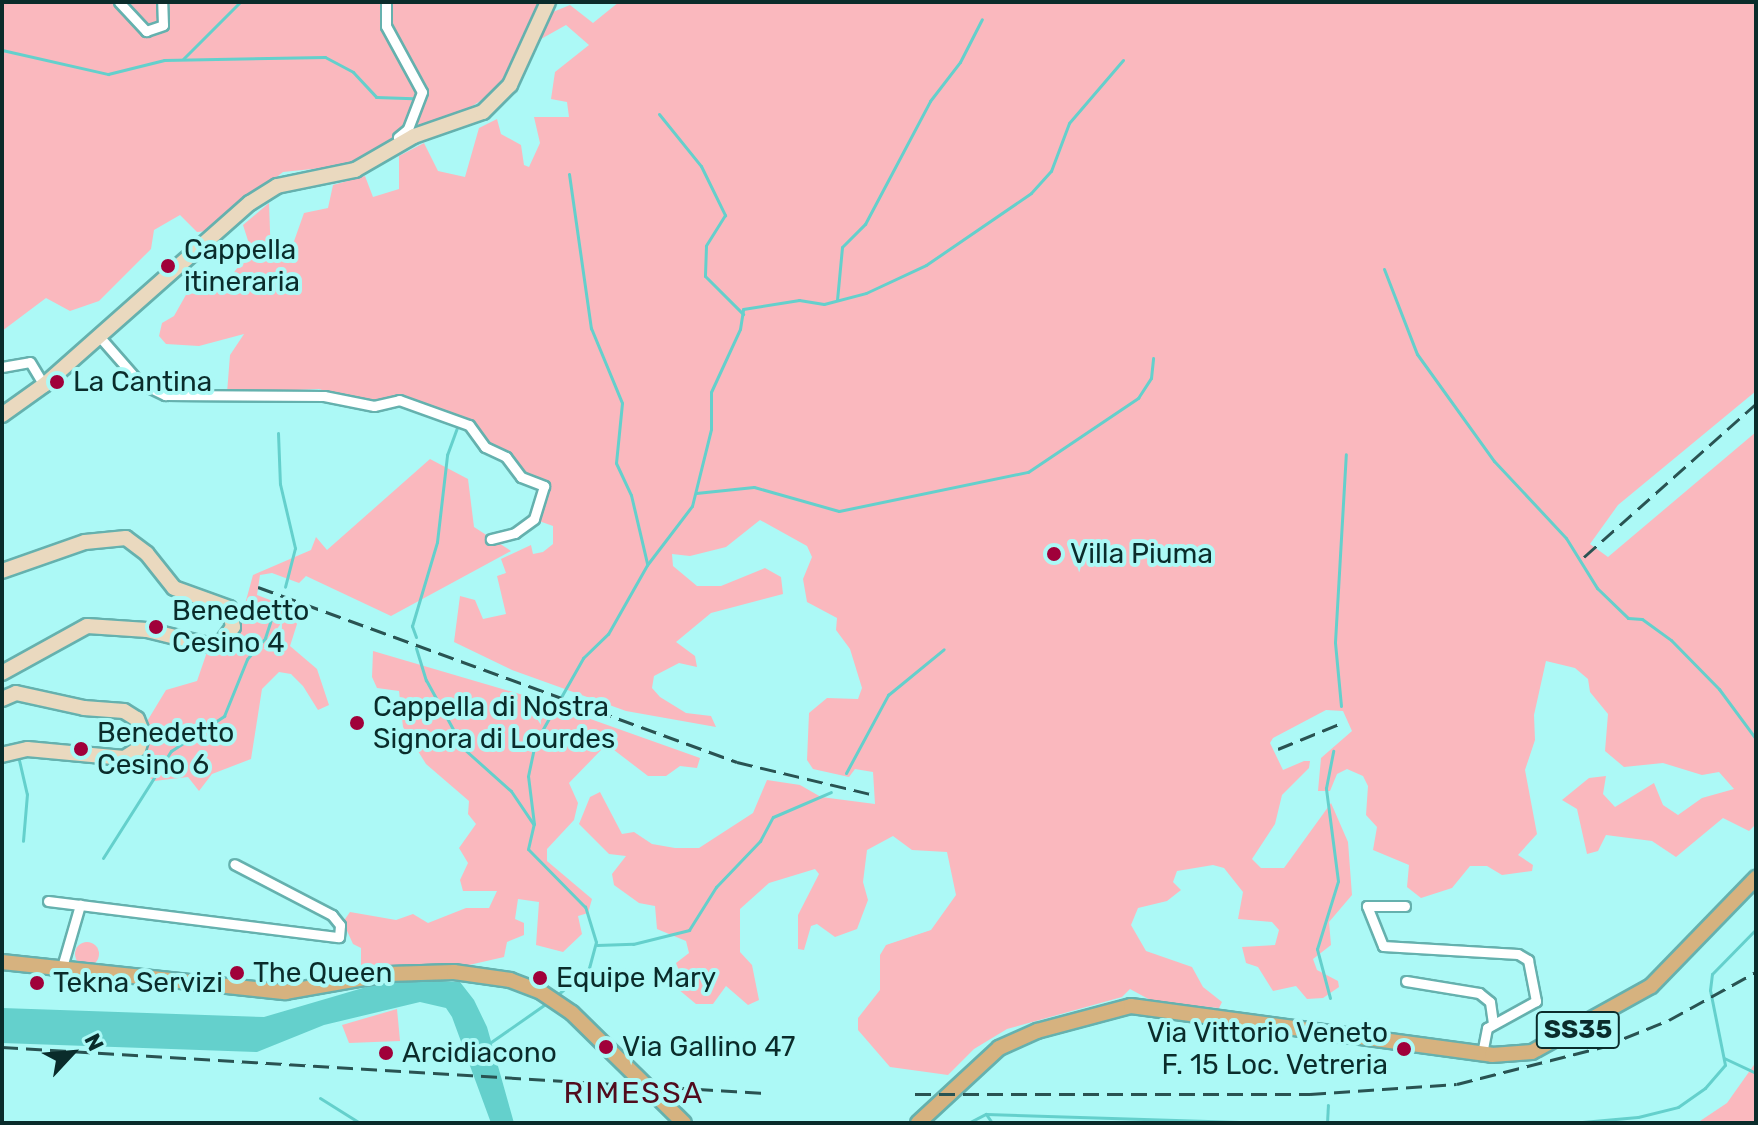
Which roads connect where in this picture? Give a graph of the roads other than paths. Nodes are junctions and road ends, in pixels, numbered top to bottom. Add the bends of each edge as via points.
1 (119, 2) edge
2 (162, 2) edge
3 (386, 2) edge
4 (548, 2) edge
5 (374, 159) junction
6 (98, 334) junction
7 (2, 367) edge
8 (44, 385) junction
9 (2, 415) edge
10 (491, 539) dead end
11 (2, 571) edge
12 (2, 673) edge
13 (2, 699) edge
14 (2, 755) edge
15 (234, 864) dead end
16 (1756, 878) edge
17 (48, 901) dead end
18 (80, 905) junction
19 (1405, 906) dead end
20 (2, 962) edge
21 (62, 967) junction
22 (1406, 981) dead end
23 (1493, 1023) junction
24 (1482, 1053) junction
25 (684, 1123) edge
26 (918, 1123) edge

1 - 2 street via 146,31 163,25
3 - 5 street via 386,26 422,97 406,133
4 - 5 street via 510,85 483,112 414,136
5 - 6 street via 355,170 277,186 250,203
6 - 8 street
6 - 10 street via 140,383 165,395 324,396 374,406 399,400 469,425 485,447 506,457 521,477 544,486 534,519 515,533
7 - 8 street via 30,362
8 - 9 street
11 - 12 street via 85,542 126,538 147,554 174,588 229,608 233,627 222,642 208,645 147,630 87,626
13 - 14 street via 16,693 124,711 137,719 143,734 138,749 124,758 27,749
15 - 18 street via 332,915 340,925 339,937
16 - 24 main road, SS35 via 1684,956 1638,995 1532,1052
17 - 18 street
18 - 21 street
19 - 23 street via 1367,906 1383,946 1518,954 1528,960 1536,1001
20 - 21 main road
21 - 25 main road via 285,992 388,974 454,972 510,980 560,1003
22 - 23 street via 1479,993 1490,1002
23 - 24 street
24 - 26 main road, SS35 via 1122,1008 1037,1031 999,1048

